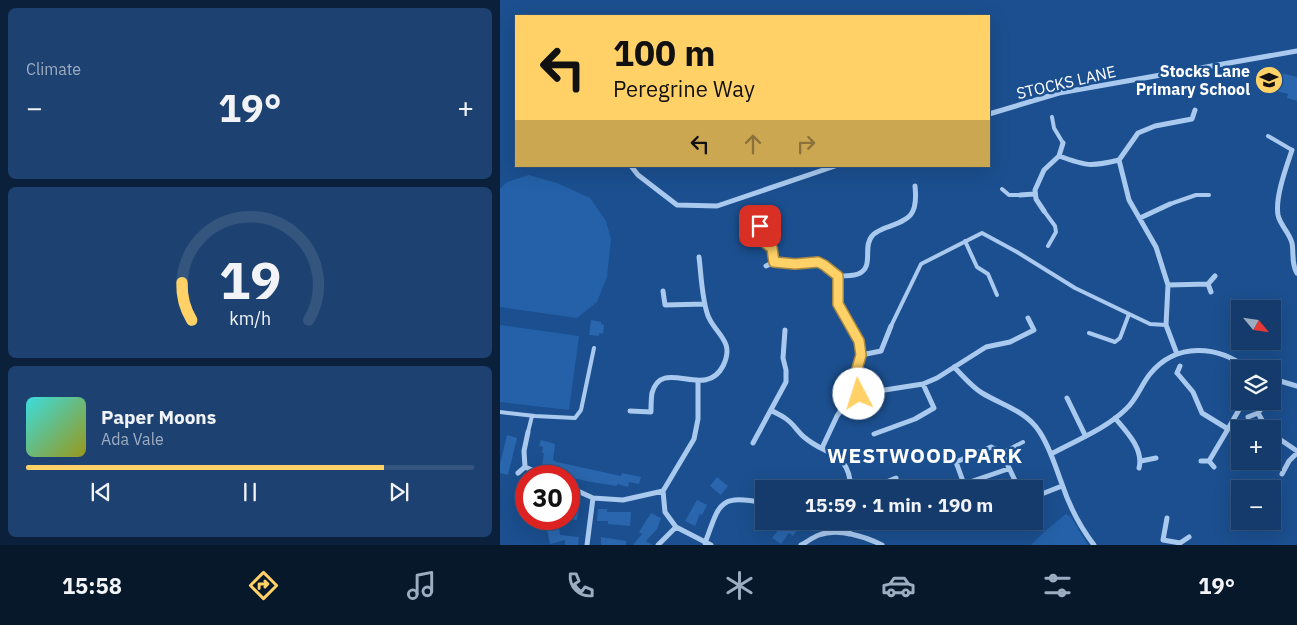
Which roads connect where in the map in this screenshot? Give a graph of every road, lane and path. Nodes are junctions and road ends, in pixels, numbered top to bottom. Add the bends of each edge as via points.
1 (1297, 51) edge
2 (1195, 110) dead end
3 (990, 114) edge
4 (1052, 117) dead end
5 (1192, 119) junction
6 (1197, 125) dead end
7 (1268, 136) dead end
8 (1063, 143) joint
9 (1292, 150) joint
10 (1059, 156) junction
11 (1119, 160) junction
12 (632, 167) edge
13 (832, 167) edge
14 (915, 186) dead end
15 (1002, 189) dead end
16 (1034, 194) junction
17 (1209, 195) dead end
18 (1020, 196) joint
19 (1170, 204) joint
20 (1044, 212) joint
21 (1140, 218) junction
22 (760, 226) dead end
23 (965, 242) junction
24 (1048, 246) dead end
25 (772, 248) joint
26 (699, 256) dead end
27 (774, 262) junction
28 (766, 266) dead end
29 (1297, 273) edge
30 (838, 276) junction
31 (1215, 276) dead end
32 (1208, 284) junction
33 (1168, 285) junction
34 (663, 291) dead end
35 (1211, 292) dead end
36 (997, 295) dead end
37 (706, 304) junction
38 (1129, 314) junction
39 (1028, 318) dead end
40 (1166, 325) junction
41 (891, 326) joint
42 (785, 330) dead end
43 (1089, 333) dead end
44 (594, 348) dead end
45 (1177, 354) junction
46 (861, 355) junction
47 (1234, 360) edge
48 (1180, 366) dead end
49 (954, 367) junction
50 (1177, 373) junction
51 (1170, 374) dead end
52 (698, 381) junction
53 (1281, 382) edge
54 (923, 384) junction
55 (1297, 386) edge
56 (859, 394) junction
57 (1067, 398) dead end
58 (771, 410) junction
59 (1239, 410) edge
60 (1260, 410) edge
61 (630, 411) dead end
62 (500, 412) edge
63 (1258, 413) junction
64 (532, 416) junction
65 (1248, 417) dead end
66 (1115, 418) junction
67 (1262, 420) edge
68 (1228, 429) junction
69 (528, 432) joint
70 (874, 434) dead end
71 (1085, 435) junction
72 (1281, 440) edge
73 (1023, 442) dead end
74 (753, 443) dead end
75 (822, 448) junction
76 (1297, 452) edge
77 (1002, 453) junction
78 (1051, 454) junction
79 (1156, 458) dead end
80 (1141, 461) junction
81 (1201, 461) dead end
82 (1209, 461) junction
83 (525, 465) edge
84 (1214, 466) dead end
85 (1008, 468) junction
86 (1139, 468) dead end
87 (1282, 474) dead end
88 (896, 478) dead end
89 (850, 480) edge
90 (891, 480) edge
91 (1014, 480) edge
92 (1062, 486) junction
93 (663, 491) junction
94 (580, 492) edge
95 (1043, 493) edge
96 (593, 498) junction
97 (755, 501) edge
98 (1167, 518) dead end
99 (676, 527) junction
100 (849, 530) edge
101 (849, 534) junction
102 (1189, 536) dead end
103 (708, 544) edge
104 (1179, 544) edge
105 (587, 545) edge
106 (658, 545) edge
107 (801, 545) edge
108 (882, 545) edge
109 (1094, 545) edge

1 - 3 street, STOCKS LANE via 1059,93
2 - 5 street
4 - 8 lane
5 - 6 street
5 - 11 street via 1138,133
7 - 9 lane
8 - 10 street
9 - 29 street via 1278,216 1290,236 1293,266
10 - 11 street via 1096,166
10 - 16 street via 1044,170
11 - 21 street via 1129,200
12 - 13 street via 677,205 717,206
14 - 30 street via 917,202 911,215 872,235 864,269 858,274
15 - 18 lane via 1009,195
16 - 18 street
16 - 20 street
17 - 19 lane via 1196,195
19 - 21 street
20 - 24 lane via 1056,232
21 - 33 street via 1156,247
22 - 25 lane via 761,239
23 - 36 lane via 977,267 988,274
23 - 38 lane via 982,233 1075,288
23 - 41 lane via 922,264
25 - 27 street
26 - 37 street
27 - 28 street
27 - 30 street via 818,262
30 - 46 street via 838,304 859,341
31 - 32 street
32 - 33 street
32 - 35 street
33 - 40 street
34 - 37 street via 664,305
37 - 52 street via 708,318 726,342 727,353 719,374
38 - 40 lane via 1150,324
38 - 43 lane via 1120,338 1115,342
39 - 49 street via 1034,330 1010,342 986,347
40 - 45 street
41 - 46 street via 881,351
42 - 58 street via 783,358 786,382
44 - 64 lane via 581,410 575,418
45 - 47 street via 1187,350 1210,350
45 - 66 street via 1157,366 1133,402
46 - 56 street via 856,372
48 - 50 street
49 - 54 street
49 - 78 street via 981,392 1030,421
50 - 51 street
50 - 68 street via 1193,392 1202,413
52 - 61 street via 673,376 663,378 652,393 650,412
52 - 93 street via 698,419 694,439
53 - 55 street
54 - 56 street
54 - 70 street via 934,408 916,419
56 - 75 street via 846,403 837,416
57 - 71 street
58 - 74 street
58 - 75 street via 786,418 805,438
59 - 68 street
60 - 63 street
62 - 64 lane
63 - 65 street
63 - 67 street
64 - 69 lane
66 - 71 street
66 - 80 street via 1130,435
68 - 82 street
69 - 83 street
71 - 78 street
72 - 76 street
73 - 77 lane
75 - 89 street via 844,463
76 - 87 street
77 - 85 street
77 - 85 street via 991,447 956,462 964,484
78 - 92 street
79 - 80 street
80 - 86 street
81 - 82 street
82 - 84 street
85 - 91 street
88 - 90 street
92 - 95 street
92 - 109 street
93 - 96 street via 624,500
93 - 99 street via 665,512
94 - 96 street
96 - 105 street
97 - 103 street via 741,499 725,502 717,512
98 - 104 street via 1163,540
99 - 103 street
99 - 106 street
100 - 101 street
101 - 107 street via 819,535
101 - 108 street
102 - 104 street

